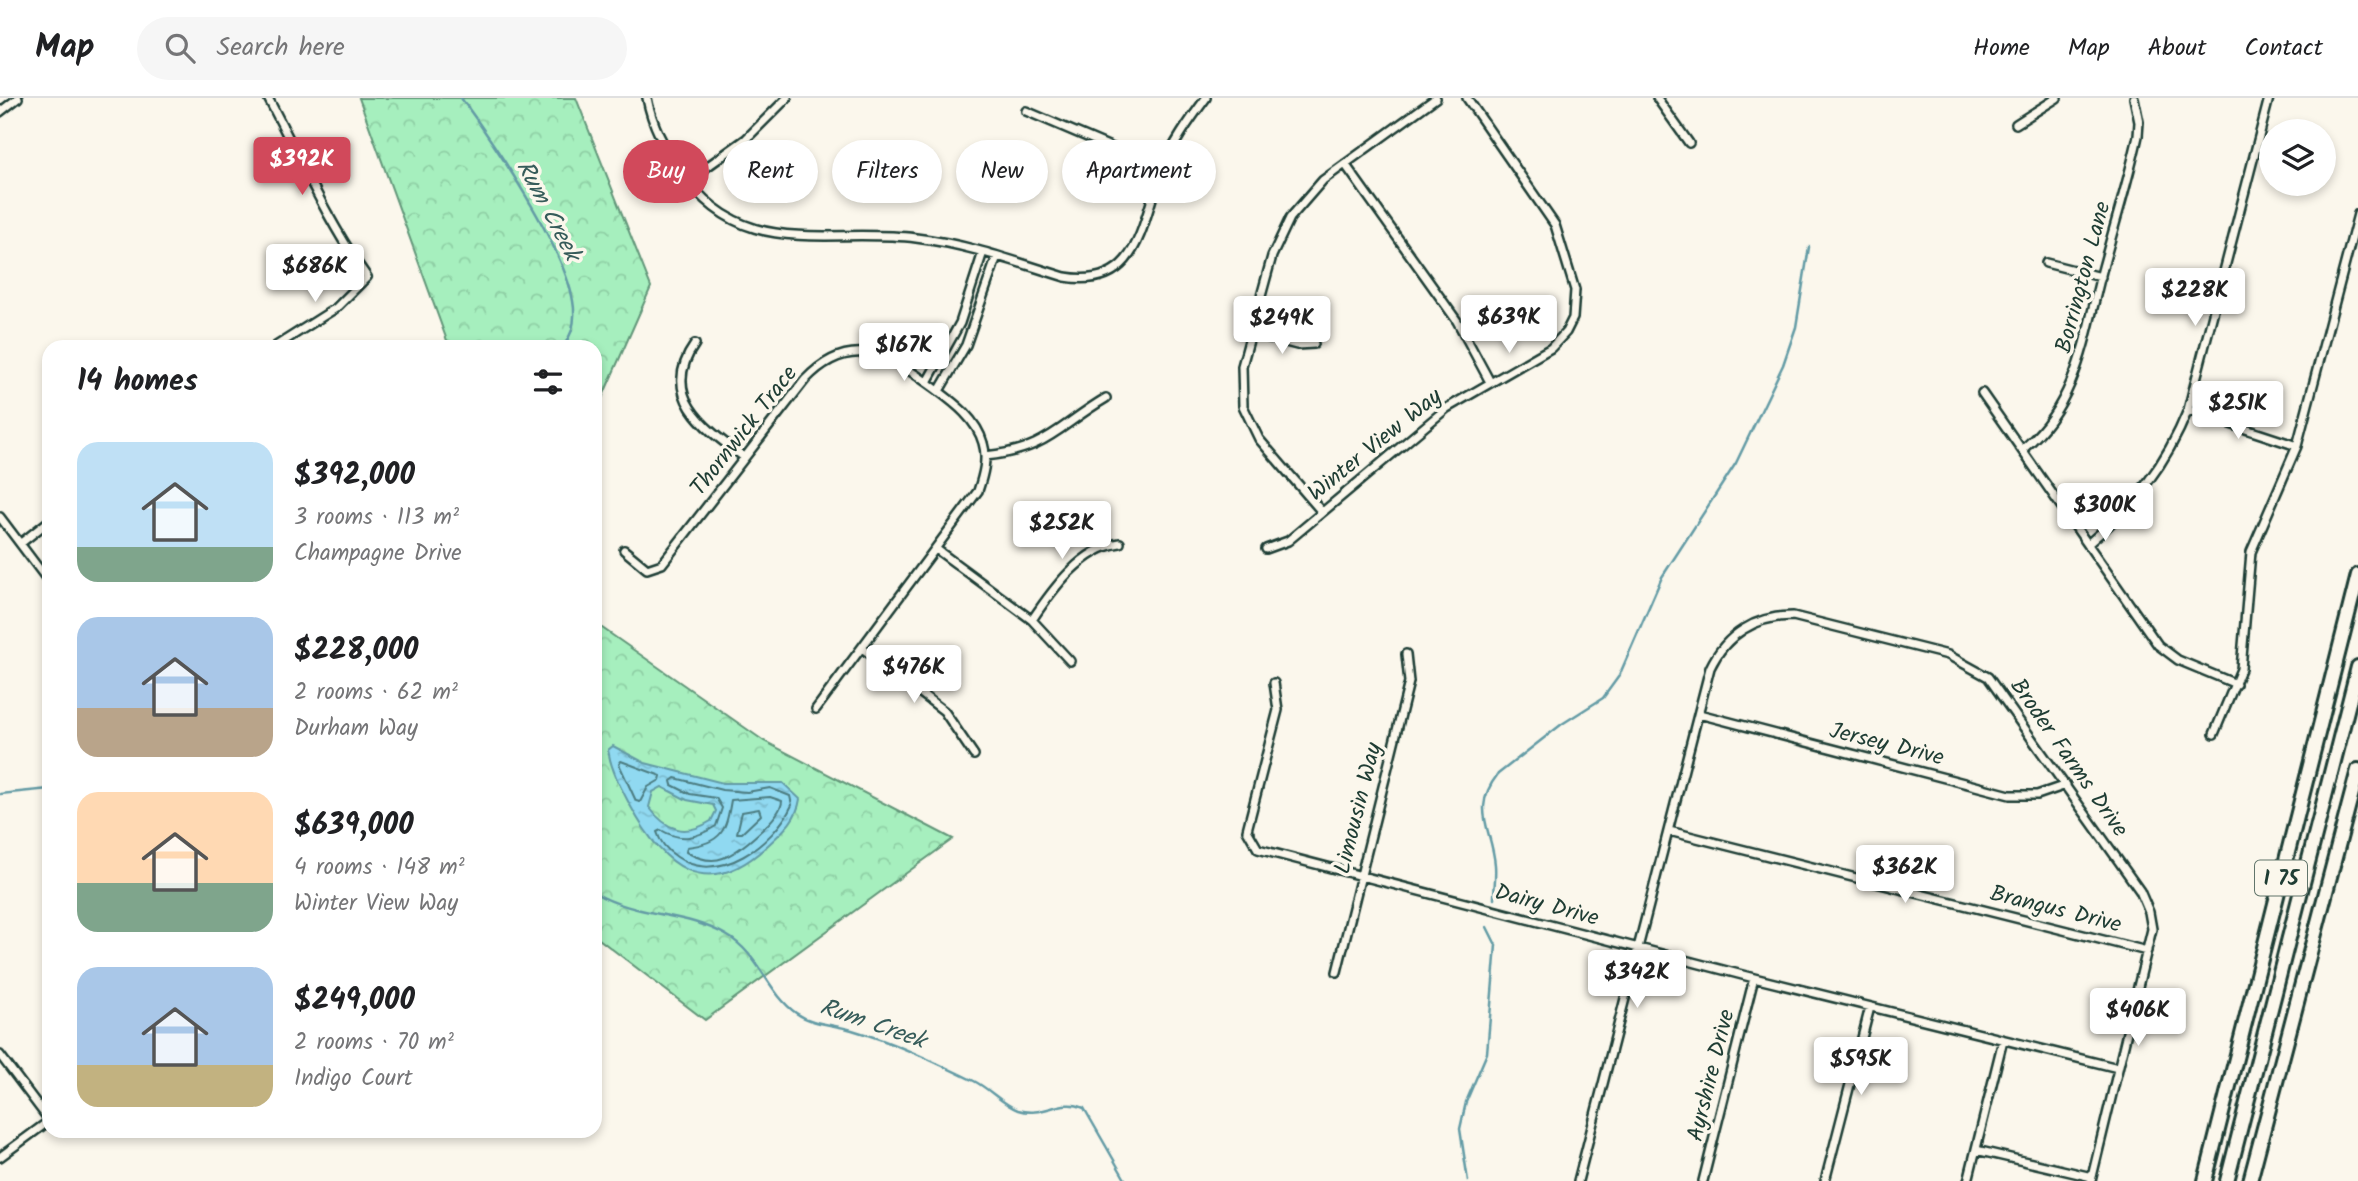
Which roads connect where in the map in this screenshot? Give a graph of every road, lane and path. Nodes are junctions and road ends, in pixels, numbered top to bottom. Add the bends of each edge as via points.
1 (18, 98) edge
2 (268, 98) edge
3 (647, 98) edge
4 (788, 98) edge
5 (1206, 98) edge
6 (1436, 98) edge
7 (1467, 98) edge
8 (1657, 98) edge
9 (2057, 98) edge
10 (2134, 98) edge
11 (2269, 98) edge
12 (1026, 110) dead end
13 (0, 112) edge
14 (2016, 124) dead end
15 (661, 140) edge
16 (1095, 140) edge
17 (1177, 140) edge
18 (1689, 143) dead end
19 (1345, 164) junction
20 (709, 165) edge
21 (708, 203) edge
22 (1151, 203) edge
23 (2358, 214) edge
24 (983, 252) junction
25 (998, 256) junction
26 (2046, 263) dead end
27 (2101, 277) junction
28 (960, 323) junction
29 (974, 326) junction
30 (1251, 333) junction
31 (285, 340) edge
32 (695, 344) dead end
33 (1314, 344) dead end
34 (927, 382) junction
35 (1490, 382) junction
36 (939, 391) junction
37 (1982, 393) dead end
38 (1106, 398) dead end
39 (2188, 410) junction
40 (2297, 446) junction
41 (2023, 449) junction
42 (985, 456) junction
43 (744, 457) junction
44 (1322, 512) junction
45 (0, 517) edge
46 (42, 526) edge
47 (20, 543) junction
48 (1120, 543) dead end
49 (2089, 543) junction
50 (936, 549) junction
51 (1266, 549) dead end
52 (624, 551) dead end
53 (42, 573) edge
54 (2358, 575) edge
55 (1032, 620) junction
56 (862, 648) junction
57 (1406, 654) dead end
58 (1070, 661) dead end
59 (2358, 667) edge
60 (1274, 682) dead end
61 (2236, 684) junction
62 (816, 709) dead end
63 (1699, 714) junction
64 (2214, 734) dead end
65 (974, 755) dead end
66 (2358, 770) edge
67 (2066, 785) junction
68 (1670, 831) junction
69 (1359, 875) junction
70 (1639, 948) junction
71 (2147, 951) junction
72 (1337, 972) dead end
73 (1754, 978) junction
74 (1870, 1007) junction
75 (2003, 1040) junction
76 (0, 1055) edge
77 (2119, 1068) junction
78 (42, 1111) edge
79 (42, 1125) edge
80 (1976, 1150) junction
81 (0, 1157) edge
82 (2091, 1179) edge
83 (1578, 1181) edge
84 (1703, 1181) edge
85 (1825, 1181) edge
86 (1968, 1181) edge
87 (2205, 1181) edge
88 (2227, 1181) edge
89 (2250, 1181) edge

1 - 13 street
2 - 31 street via 304,173 367,277 336,308
3 - 15 street
4 - 20 street via 746,139
5 - 17 street
6 - 19 street
7 - 35 street, Winter View Way via 1552,219 1576,297 1573,317 1556,343
8 - 18 street
9 - 14 street
10 - 27 street, Borrington Lane via 2138,136
11 - 39 street
12 - 16 street
19 - 30 street via 1311,191 1282,230
19 - 35 street via 1457,321
21 - 24 street via 757,230 916,238
22 - 25 street via 1135,250 1109,273 1076,279
23 - 40 street
24 - 25 street
24 - 28 street
25 - 29 street
26 - 27 street
27 - 41 street, Borrington Lane via 2068,393 2044,430
28 - 29 street
28 - 34 street
29 - 36 street
30 - 33 street via 1297,345
30 - 44 street via 1241,377 1246,416 1259,439
32 - 43 street via 684,374 687,402 702,425
34 - 36 street, Thornwick Trace
34 - 43 street, Thornwick Trace via 876,353 832,359 805,380
35 - 44 street, Winter View Way via 1434,417
36 - 42 street, Thornwick Trace via 973,424
37 - 41 street
38 - 42 street via 1028,449
39 - 40 street
39 - 49 street via 2176,440 2142,493
40 - 61 street via 2251,552
41 - 49 street
42 - 50 street via 975,496
43 - 52 street, Thornwick Trace via 662,564 647,569
44 - 51 street, Winter View Way via 1281,546
45 - 47 street
46 - 47 street
47 - 53 street
48 - 55 street via 1083,560
49 - 61 street via 2158,645 2178,660
50 - 55 street
50 - 56 street
54 - 87 highway, I 75
55 - 58 street
56 - 62 street
56 - 65 street via 944,710
57 - 69 street, Limousin Way via 1409,682
59 - 88 highway
60 - 69 street, Dairy Drive via 1278,710 1248,822 1249,837 1258,849
61 - 64 street
63 - 67 street, Jersey Drive via 2010,794 2037,795
63 - 67 street, Broder Farms Drive via 1710,668 1724,645 1763,619 1793,616 1948,655 1977,669 1997,686
63 - 68 street, Broder Farms Drive
66 - 89 highway, I 75
67 - 71 street, Broder Farms Drive via 2140,891 2152,929
68 - 70 street, Broder Farms Drive
68 - 71 street, Brangus Drive
69 - 70 street, Dairy Drive
69 - 72 street, Limousin Way
70 - 73 street, Dairy Drive
70 - 83 street, Broder Farms Drive
71 - 77 street, Broder Farms Drive
73 - 74 street, Dairy Drive
73 - 84 street, Ayrshire Drive
74 - 75 street, Dairy Drive
74 - 85 street
75 - 77 street, Dairy Drive
75 - 80 street
76 - 78 street
77 - 82 street, Broder Farms Drive
79 - 81 street
80 - 82 street
80 - 86 street

